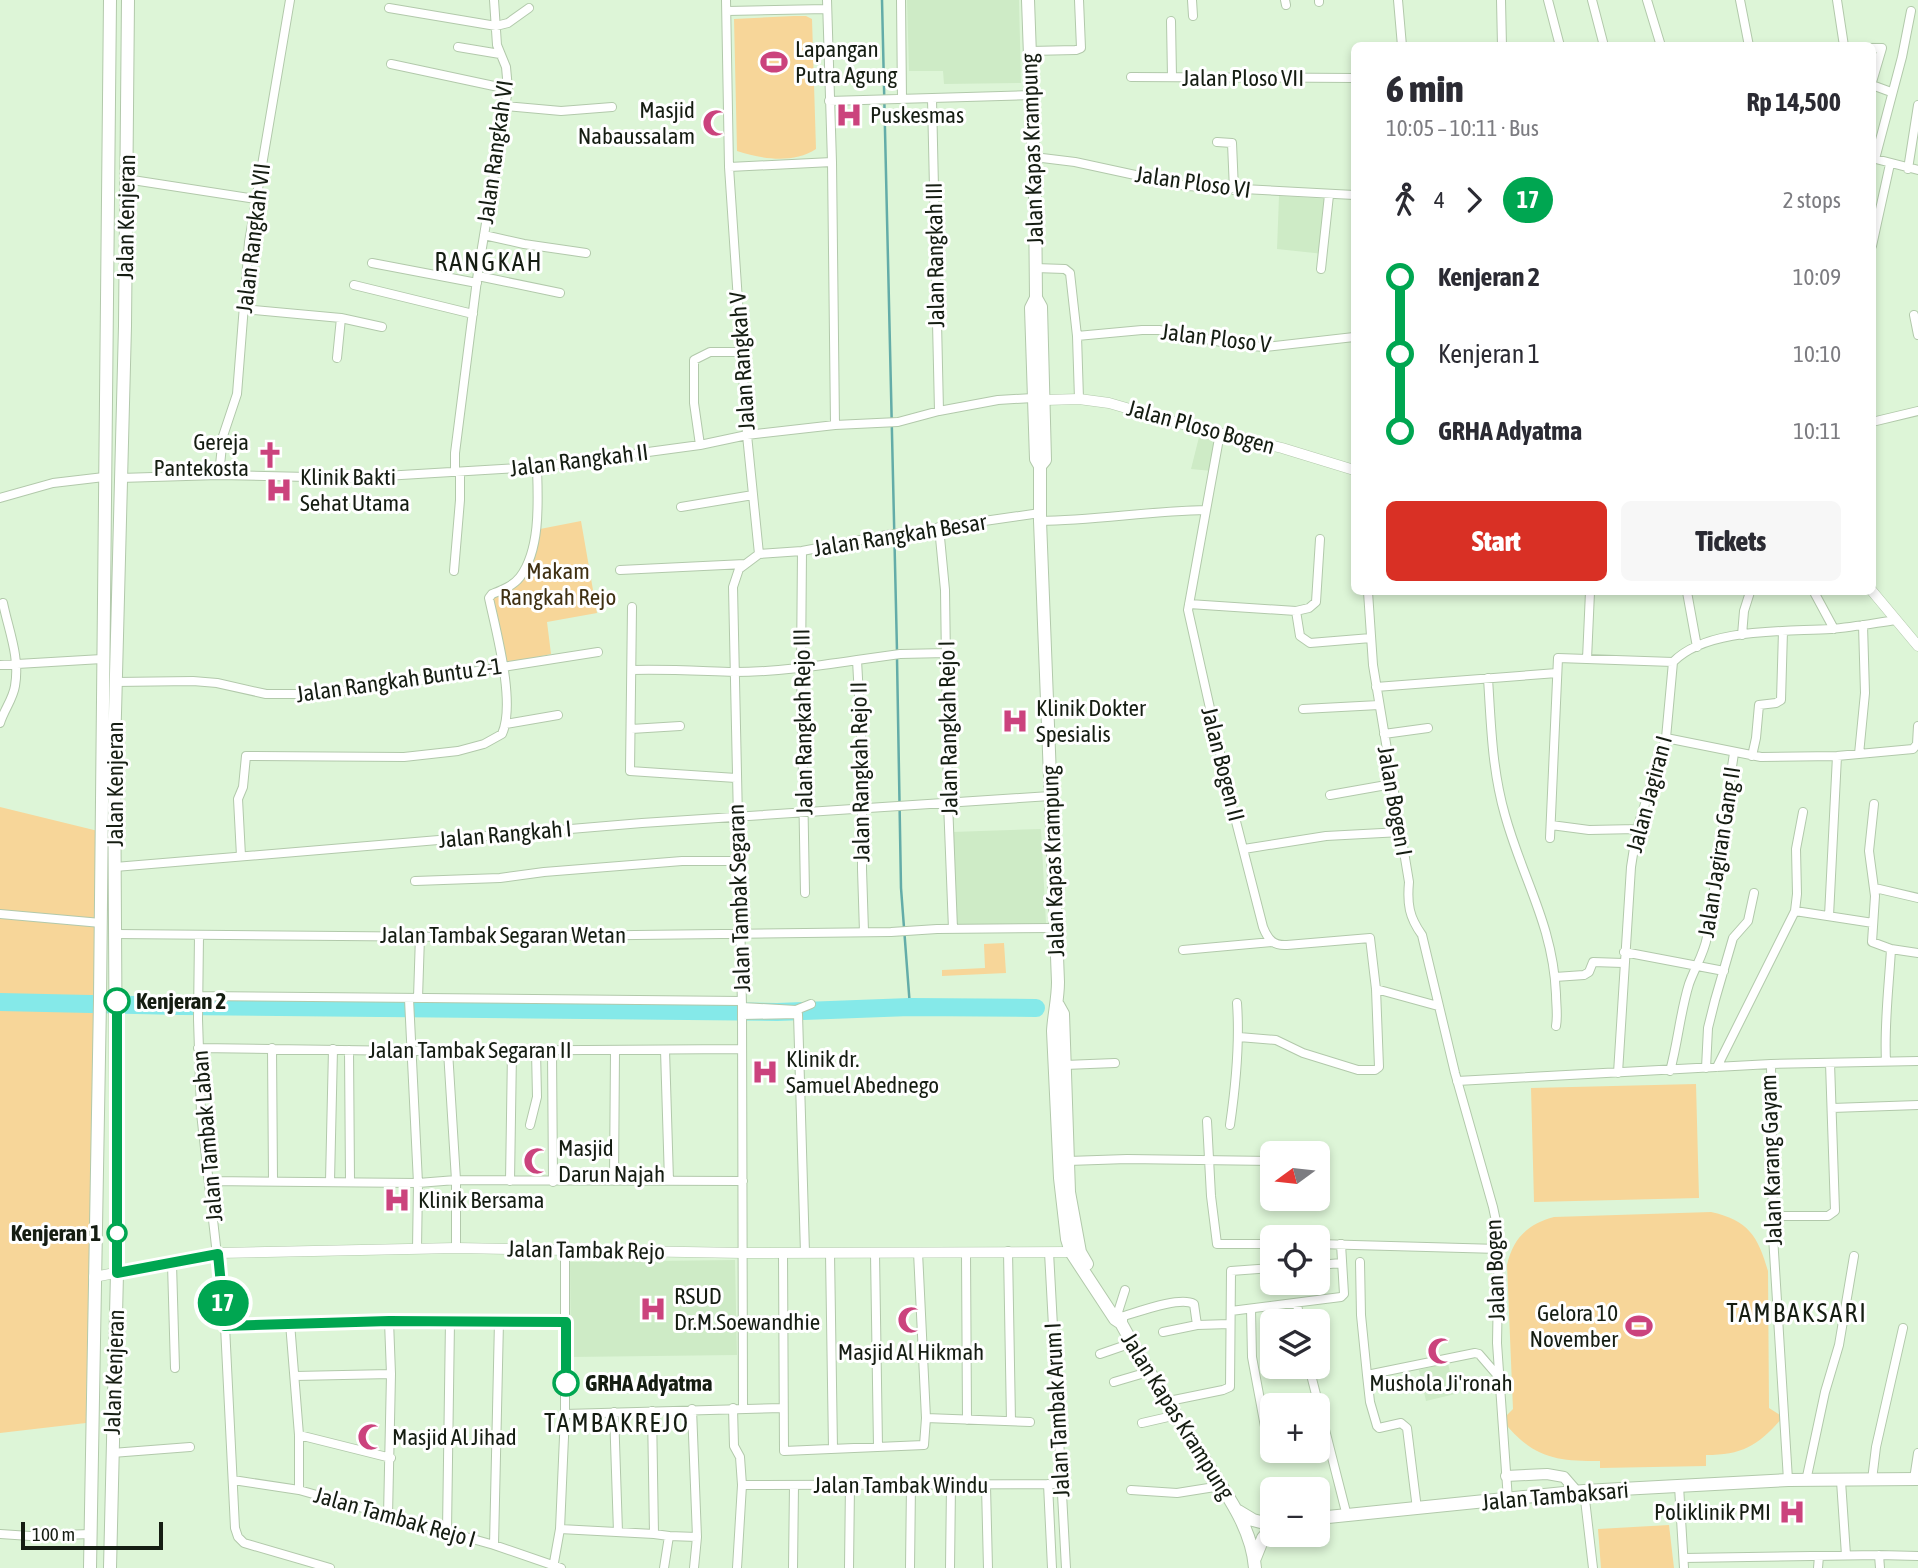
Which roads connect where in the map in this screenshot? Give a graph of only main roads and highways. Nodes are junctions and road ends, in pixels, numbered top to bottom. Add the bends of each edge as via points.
1 (110, 0) edge
2 (128, 0) edge
3 (1028, 0) edge
4 (1058, 1005) junction
5 (99, 1053) junction
6 (116, 1053) junction
7 (1075, 1252) junction
8 (1506, 1476) road end
9 (1916, 1479) edge
10 (1580, 1491) junction
11 (1234, 1509) junction
12 (1330, 1517) edge
13 (1260, 1522) edge
14 (1255, 1563) edge
15 (90, 1568) edge
16 (110, 1568) edge

1 - 5 main road, Jalan Kenjeran
2 - 6 main road, Jalan Kenjeran via 116,682
3 - 4 main road, Jalan Kapas Krampung via 1036,298 1041,307 1039,399 1045,460 1040,466 1040,517
4 - 7 main road, Jalan Kapas Krampung via 1063,1014
4 - 7 main road, Jalan Kapas Krampung via 1053,1031 1060,1178 1064,1227
5 - 6 main road
5 - 15 main road, Jalan Kenjeran
6 - 16 main road, Jalan Kenjeran via 117,1273
7 - 11 main road, Jalan Kapas Krampung via 1120,1317 1148,1372
8 - 10 main road via 1564,1477
9 - 10 main road, Jalan Tambaksari via 1788,1480
10 - 12 main road, Jalan Tambaksari
11 - 13 main road, Jalan Kapas Krampung
11 - 14 main road via 1247,1532

